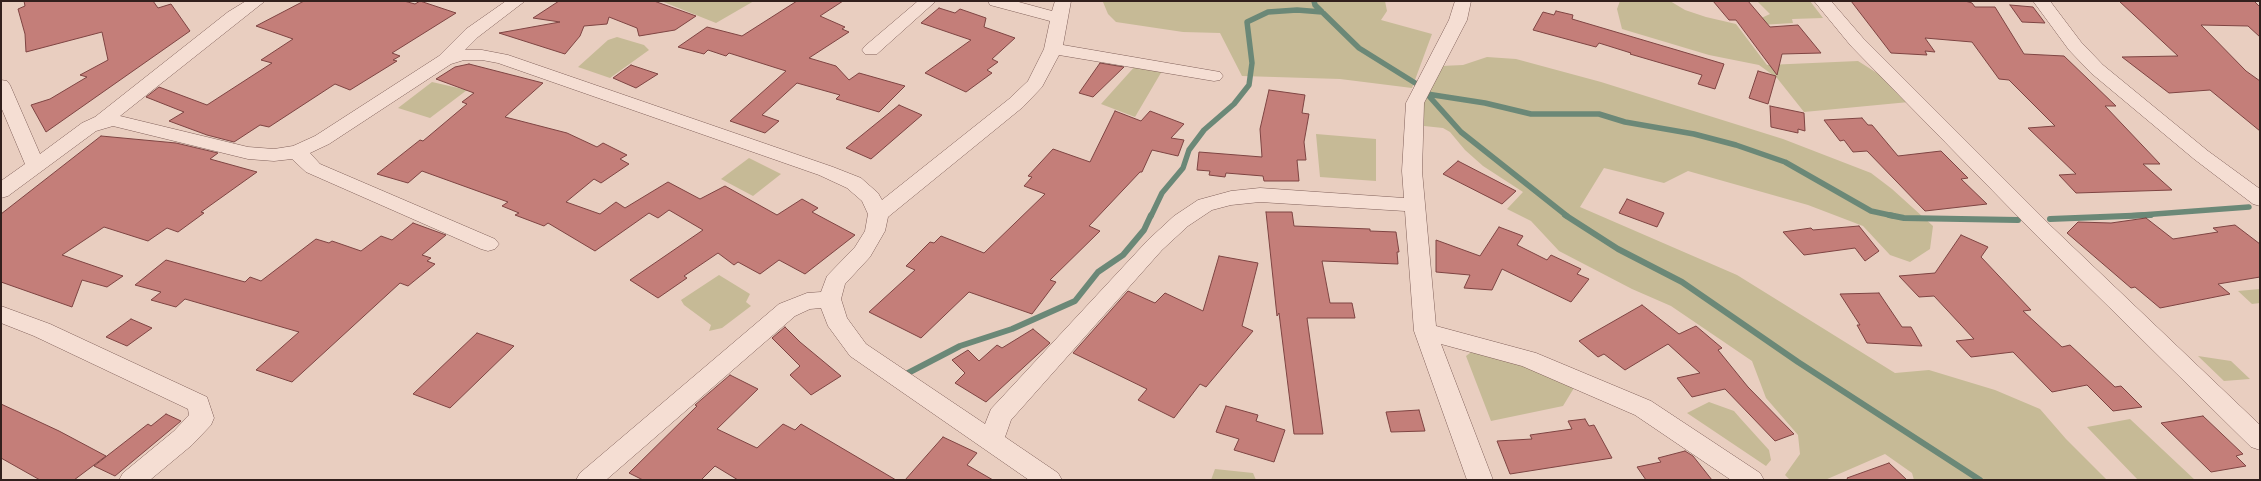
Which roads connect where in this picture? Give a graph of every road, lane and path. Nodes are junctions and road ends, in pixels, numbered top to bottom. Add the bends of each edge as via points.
1 (225, 1) edge
2 (257, 1) edge
3 (517, 1) edge
4 (928, 1) edge
5 (996, 1) edge
6 (1463, 1) edge
7 (1822, 1) edge
8 (2041, 1) edge
9 (1061, 9) edge
10 (234, 16) junction
11 (1053, 48) junction
12 (871, 50) dead end
13 (444, 60) junction
14 (1214, 76) dead end
15 (1, 85) edge
16 (102, 121) junction
17 (297, 152) junction
18 (35, 166) junction
19 (1, 191) edge
20 (2260, 199) edge
21 (1414, 205) junction
22 (878, 214) junction
23 (488, 244) dead end
24 (830, 299) junction
25 (1, 314) edge
26 (1425, 331) junction
27 (2260, 440) edge
28 (992, 441) junction
29 (132, 480) edge
30 (589, 480) edge
31 (1049, 480) edge
32 (1480, 480) edge
33 (1751, 480) edge

1 - 10 street
2 - 10 street
3 - 13 street via 472,33
4 - 12 street
5 - 9 street
6 - 21 street via 1458,20 1415,103 1412,171
7 - 27 street via 1857,42 2045,232
8 - 20 street via 2075,46 2097,69 2201,155
9 - 11 street
10 - 16 street
11 - 14 street
11 - 22 street via 1036,83 1016,103
13 - 17 street via 322,140
13 - 22 street via 464,55 502,59 826,171 854,183 872,198
15 - 18 street
16 - 17 street via 113,120 248,153 274,155
16 - 18 street via 89,127
17 - 23 street via 313,168
18 - 19 street
21 - 26 street
21 - 28 street via 1260,196 1231,198 1205,205 1181,221 1155,245 1058,351 1000,416
22 - 24 street via 875,231 863,252 835,281
24 - 28 street via 836,320 858,350
24 - 30 street via 807,301 787,310
25 - 29 street via 42,330 199,404 202,418 183,438
26 - 32 street
26 - 33 street via 1528,359 1643,408
28 - 31 street

